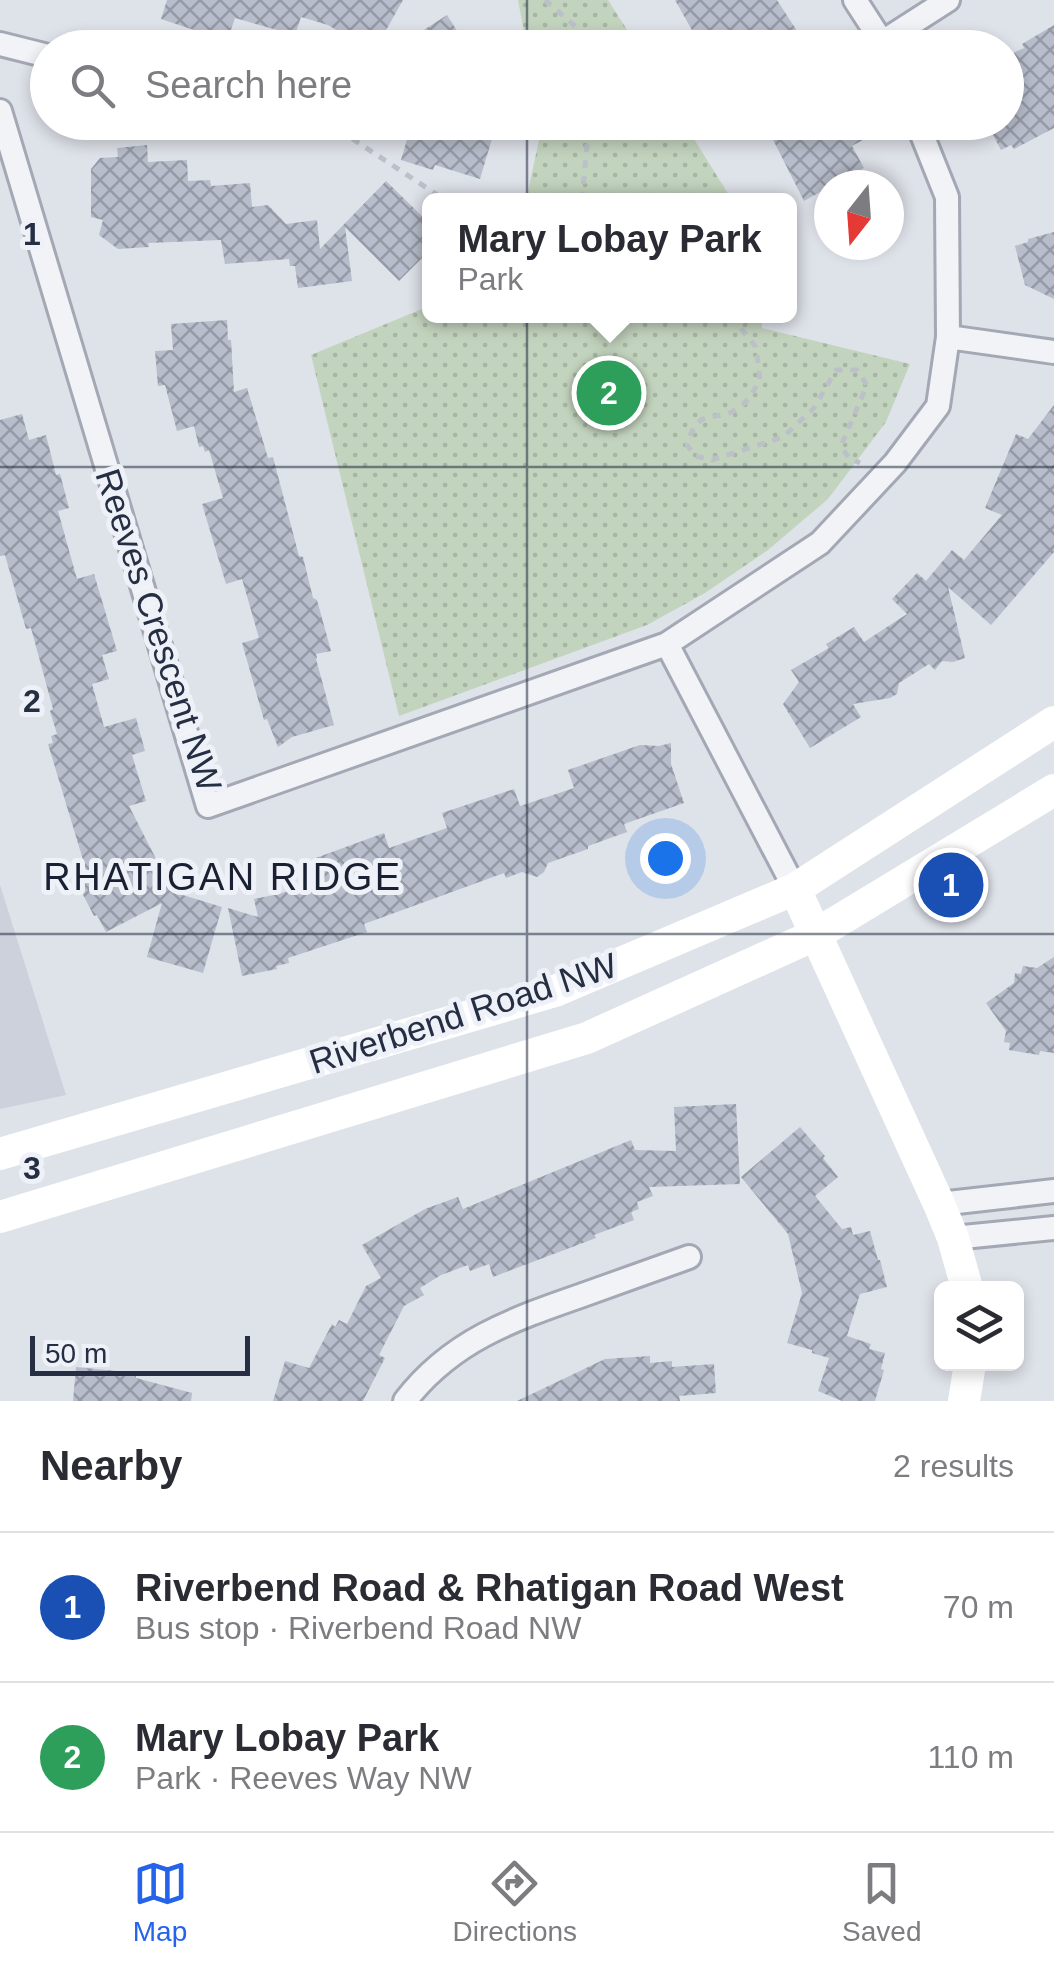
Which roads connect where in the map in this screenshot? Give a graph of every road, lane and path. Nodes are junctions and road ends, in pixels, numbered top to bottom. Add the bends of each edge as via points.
1 (545, 0) edge
2 (855, 0) edge
3 (948, 0) edge
4 (580, 30) edge
5 (875, 30) edge
6 (905, 30) edge
7 (0, 44) edge
8 (30, 52) edge
9 (0, 110) edge
10 (353, 140) edge
11 (587, 140) edge
12 (924, 140) edge
13 (434, 193) edge
14 (583, 193) edge
15 (737, 323) edge
16 (948, 337) junction
17 (1054, 352) edge
18 (869, 457) dead end
19 (666, 644) junction
20 (1054, 722) edge
21 (1054, 790) edge
22 (795, 890) junction
23 (815, 935) junction
24 (0, 1154) edge
25 (1054, 1192) edge
26 (939, 1204) junction
27 (0, 1217) edge
28 (1054, 1228) edge
29 (953, 1238) junction
30 (689, 1258) dead end
31 (964, 1281) edge
32 (969, 1371) edge
33 (405, 1401) edge
34 (964, 1401) edge

1 - 4 path
2 - 5 street
3 - 6 street
7 - 8 street
9 - 19 street, Reeves Crescent NW via 208,806
10 - 13 path
11 - 14 path
12 - 16 street via 947,198
15 - 18 path via 756,347 760,380 741,406 701,419 691,430 687,445 695,456 712,460 783,437 814,408 836,370 857,370 867,386 842,446 861,463
16 - 17 street
16 - 19 street via 938,406 895,463 820,543
19 - 22 street
20 - 22 main road, Riverbend Road NW
21 - 23 main road, Riverbend Road NW
22 - 23 main road
22 - 24 main road, Riverbend Road NW via 555,991
23 - 26 main road
23 - 27 main road, Riverbend Road NW via 587,1038
25 - 26 street
26 - 29 main road
28 - 29 street
29 - 31 main road
30 - 33 street via 512,1319 440,1363
32 - 34 main road

